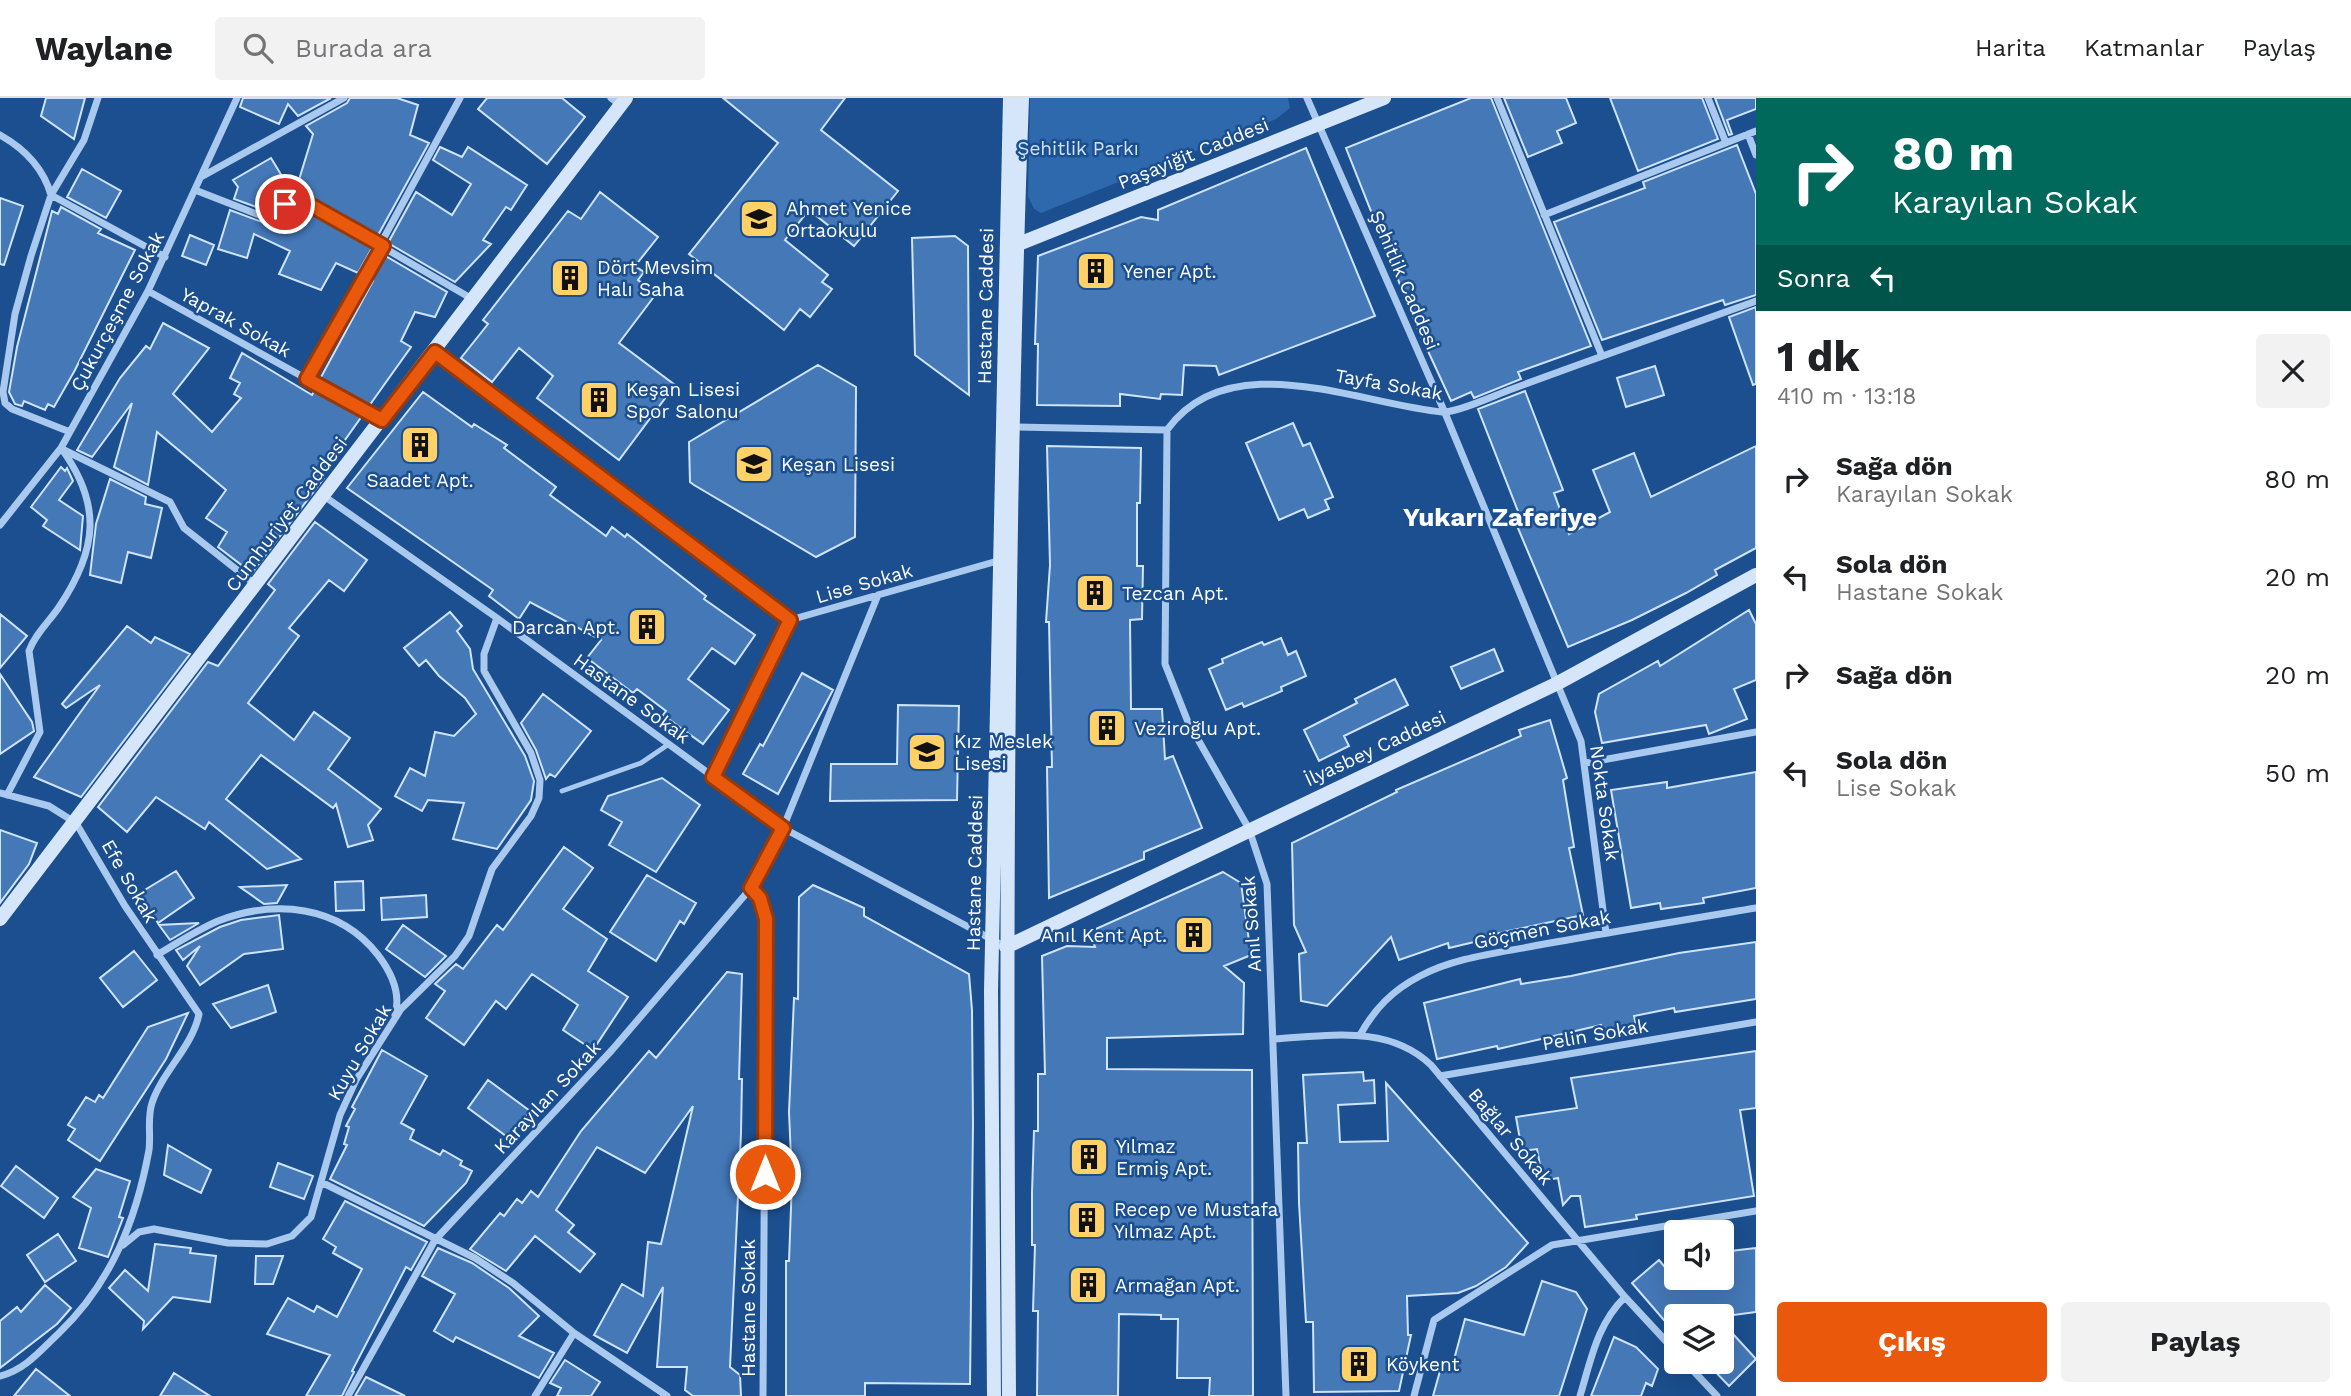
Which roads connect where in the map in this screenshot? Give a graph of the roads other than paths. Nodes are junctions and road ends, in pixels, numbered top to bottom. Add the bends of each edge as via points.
1 (97, 98) edge
2 (237, 98) edge
3 (344, 98) edge
4 (460, 98) edge
5 (1010, 98) edge
6 (1022, 98) edge
7 (1307, 98) edge
8 (1384, 98) edge
9 (1497, 98) edge
10 (1708, 98) edge
11 (619, 100) edge
12 (1321, 123) junction
13 (1752, 132) edge
14 (0, 135) edge
15 (1726, 143) junction
16 (1756, 155) edge
17 (200, 178) junction
18 (195, 190) junction
19 (51, 195) junction
20 (1544, 215) junction
21 (1016, 245) junction
22 (383, 246) junction
23 (165, 257) junction
24 (148, 291) junction
25 (474, 300) junction
26 (1756, 301) edge
27 (435, 352) junction
28 (1602, 356) junction
29 (307, 379) junction
30 (1445, 413) junction
31 (382, 420) junction
32 (1012, 427) junction
33 (1167, 430) junction
34 (70, 432) junction
35 (61, 448) junction
36 (324, 496) junction
37 (0, 525) edge
38 (1005, 559) junction
39 (1756, 575) edge
40 (256, 585) junction
41 (878, 595) junction
42 (497, 618) junction
43 (790, 620) junction
44 (1558, 683) junction
45 (1756, 733) edge
46 (668, 744) junction
47 (1586, 763) junction
48 (713, 777) junction
49 (562, 791) dead end
50 (4, 794) edge
51 (76, 823) junction
52 (783, 828) junction
53 (1249, 829) junction
54 (751, 888) junction
55 (1756, 908) edge
56 (0, 919) edge
57 (1606, 933) junction
58 (991, 940) junction
59 (1006, 947) junction
60 (157, 955) junction
61 (393, 982) junction
62 (421, 990) junction
63 (394, 1019) junction
64 (1756, 1022) edge
65 (1360, 1035) junction
66 (1274, 1039) junction
67 (1440, 1076) junction
68 (323, 1183) junction
69 (1756, 1211) edge
70 (435, 1240) junction
71 (1577, 1240) junction
72 (123, 1245) junction
73 (1625, 1297) junction
74 (574, 1333) junction
75 (1664, 1339) edge
76 (1696, 1374) edge
77 (0, 1376) edge
78 (348, 1396) edge
79 (534, 1396) edge
80 (667, 1396) edge
81 (763, 1396) edge
82 (994, 1396) edge
83 (1009, 1396) edge
84 (1286, 1396) edge
85 (1414, 1396) edge
86 (1580, 1396) edge
87 (1717, 1396) edge

1 - 19 street via 84,140
2 - 17 street, Çukurçeşme Sokak
3 - 17 street
4 - 22 street
5 - 38 main road, Hastane Caddesi
6 - 21 main road, Hastane Caddesi
7 - 12 street, Şehitlik Caddesi
8 - 12 main road, Paşayiğit Caddesi
9 - 20 street
10 - 15 street
11 - 25 main road, Cumhuriyet Caddesi
12 - 21 main road, Paşayiğit Caddesi
12 - 30 street, Şehitlik Caddesi
13 - 15 street
13 - 16 street
14 - 19 street via 32,159
15 - 20 street
17 - 18 street, Çukurçeşme Sokak
18 - 22 street via 262,216 300,202
18 - 23 street, Çukurçeşme Sokak
19 - 23 street
19 - 34 street via 15,314 3,397 12,409
20 - 28 street
21 - 32 main road, Hastane Caddesi
22 - 25 street
22 - 29 street
23 - 24 street, Çukurçeşme Sokak
24 - 29 street, Yaprak Sokak
24 - 34 street, Çukurçeşme Sokak
25 - 27 main road, Cumhuriyet Caddesi
26 - 28 street, Tayfa Sokak
27 - 31 main road, Cumhuriyet Caddesi
27 - 43 street
28 - 30 street, Tayfa Sokak
29 - 31 street, Yaprak Sokak
30 - 33 street, Tayfa Sokak via 1336,390 1262,384 1207,398 1181,413
30 - 44 street, Şehitlik Caddesi
31 - 36 main road, Cumhuriyet Caddesi
32 - 33 street
32 - 38 main road, Hastane Caddesi
33 - 53 street, Anıl Sokak via 1165,664 1188,722
34 - 35 street, Çukurçeşme Sokak
35 - 37 street, Çukurçeşme Sokak
35 - 40 street via 170,502 184,528
35 - 50 street via 85,486 92,528 72,584 29,651 40,732
36 - 40 main road, Cumhuriyet Caddesi
36 - 42 street, Hastane Sokak
38 - 41 street, Lise Sokak
38 - 58 main road, Hastane Caddesi
38 - 59 main road, Hastane Caddesi
39 - 44 main road, İlyasbey Caddesi
40 - 51 main road, Cumhuriyet Caddesi
41 - 43 street, Lise Sokak
41 - 52 street, Karayılan Sokak
42 - 46 street, Hastane Sokak
42 - 62 street, Kuyu Sokak via 484,654 484,671 531,753 540,780 539,798 492,869 469,936
43 - 48 street
44 - 47 street, Nokta Sokak
44 - 53 main road, İlyasbey Caddesi
45 - 47 street
46 - 48 street, Hastane Sokak
46 - 49 lane via 641,763
47 - 57 street, Nokta Sokak
48 - 52 street, Hastane Sokak
50 - 51 street via 49,806
51 - 56 main road, Cumhuriyet Caddesi
51 - 60 street, Efe Sokak
52 - 54 street, Karayılan Sokak
52 - 58 street, Hastane Sokak
53 - 59 main road, İlyasbey Caddesi
53 - 66 street, Anıl Sokak via 1267,884
54 - 70 street, Karayılan Sokak via 612,1050
54 - 81 street, Hastane Sokak via 760,898 766,919
55 - 57 street, Göçmen Sokak
57 - 65 street, Göçmen Sokak via 1439,967 1384,1001
58 - 59 street, Hastane Sokak
58 - 82 main road, Hastane Caddesi
59 - 83 main road, Hastane Caddesi
60 - 61 street via 231,917 281,910 311,912 349,925 380,958
60 - 72 street, Efe Sokak via 199,1013 152,1104 148,1153
61 - 62 street via 405,996
61 - 63 street
62 - 63 street, Kuyu Sokak
63 - 68 street, Kuyu Sokak via 344,1105
64 - 67 street, Pelin Sokak
65 - 66 street, Bağlar Sokak
65 - 67 street, Bağlar Sokak via 1413,1049
66 - 84 street, Anıl Sokak
67 - 71 street, Bağlar Sokak
68 - 70 street
68 - 72 street, Kuyu Sokak via 308,1222 275,1243 244,1245 154,1229 139,1232
69 - 71 street
70 - 74 street via 475,1258 513,1283
70 - 78 street, Karayılan Sokak
71 - 73 street, Bağlar Sokak
71 - 85 street via 1552,1245 1441,1313 1431,1329
72 - 77 street via 96,1293 74,1318 26,1364
73 - 75 street, Bağlar Sokak
73 - 86 street via 1601,1327
74 - 79 street
74 - 80 street
76 - 87 street

